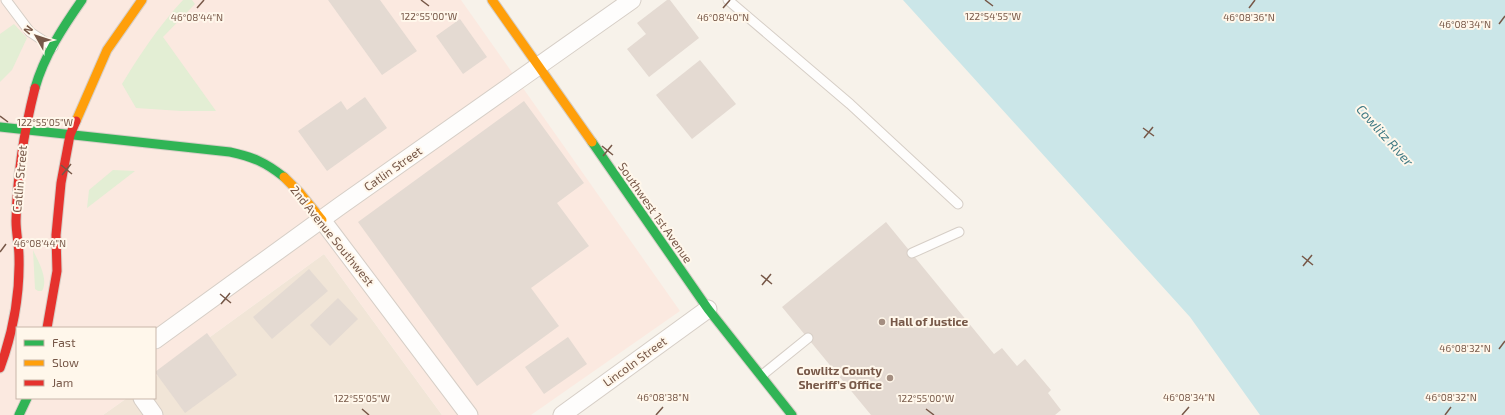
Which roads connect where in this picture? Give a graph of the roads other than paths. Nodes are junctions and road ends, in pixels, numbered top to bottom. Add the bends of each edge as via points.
1 (6, 0) edge
2 (82, 0) edge
3 (142, 0) edge
4 (492, 0) edge
5 (632, 0) edge
6 (728, 0) edge
7 (53, 47) junction
8 (538, 67) junction
9 (0, 127) edge
10 (25, 130) junction
11 (70, 135) junction
12 (958, 204) dead end
13 (322, 220) junction
14 (959, 232) dead end
15 (912, 253) dead end
16 (708, 309) junction
17 (47, 327) edge
18 (808, 338) dead end
19 (156, 339) edge
20 (0, 368) edge
21 (761, 376) junction
22 (27, 399) edge
23 (143, 399) edge
24 (19, 415) edge
25 (154, 415) edge
26 (469, 415) edge
27 (562, 415) edge
28 (792, 415) edge

1 - 7 lane via 30,32
2 - 7 main road, Catlin Street
3 - 11 main road via 107,50
4 - 8 main road, Southwest 1st Avenue
5 - 8 street, Catlin Street
6 - 12 lane via 850,104
7 - 10 main road, Catlin Street via 36,82
8 - 13 street, Catlin Street
8 - 16 main road, Southwest 1st Avenue
9 - 10 main road, 2nd Avenue Southwest
10 - 11 main road, 2nd Avenue Southwest
10 - 20 main road, Catlin Street via 16,223 19,258 18,294 8,347
11 - 13 main road, 2nd Avenue Southwest via 230,152 253,157 277,171 303,196
11 - 17 main road via 61,183 56,235 57,271
13 - 19 street, Catlin Street
13 - 26 street, 2nd Avenue Southwest
14 - 15 lane
16 - 21 main road, Southwest 1st Avenue
16 - 27 street, Lincoln Street
18 - 21 lane
21 - 28 main road, Southwest 1st Avenue
22 - 24 main road
23 - 25 street

